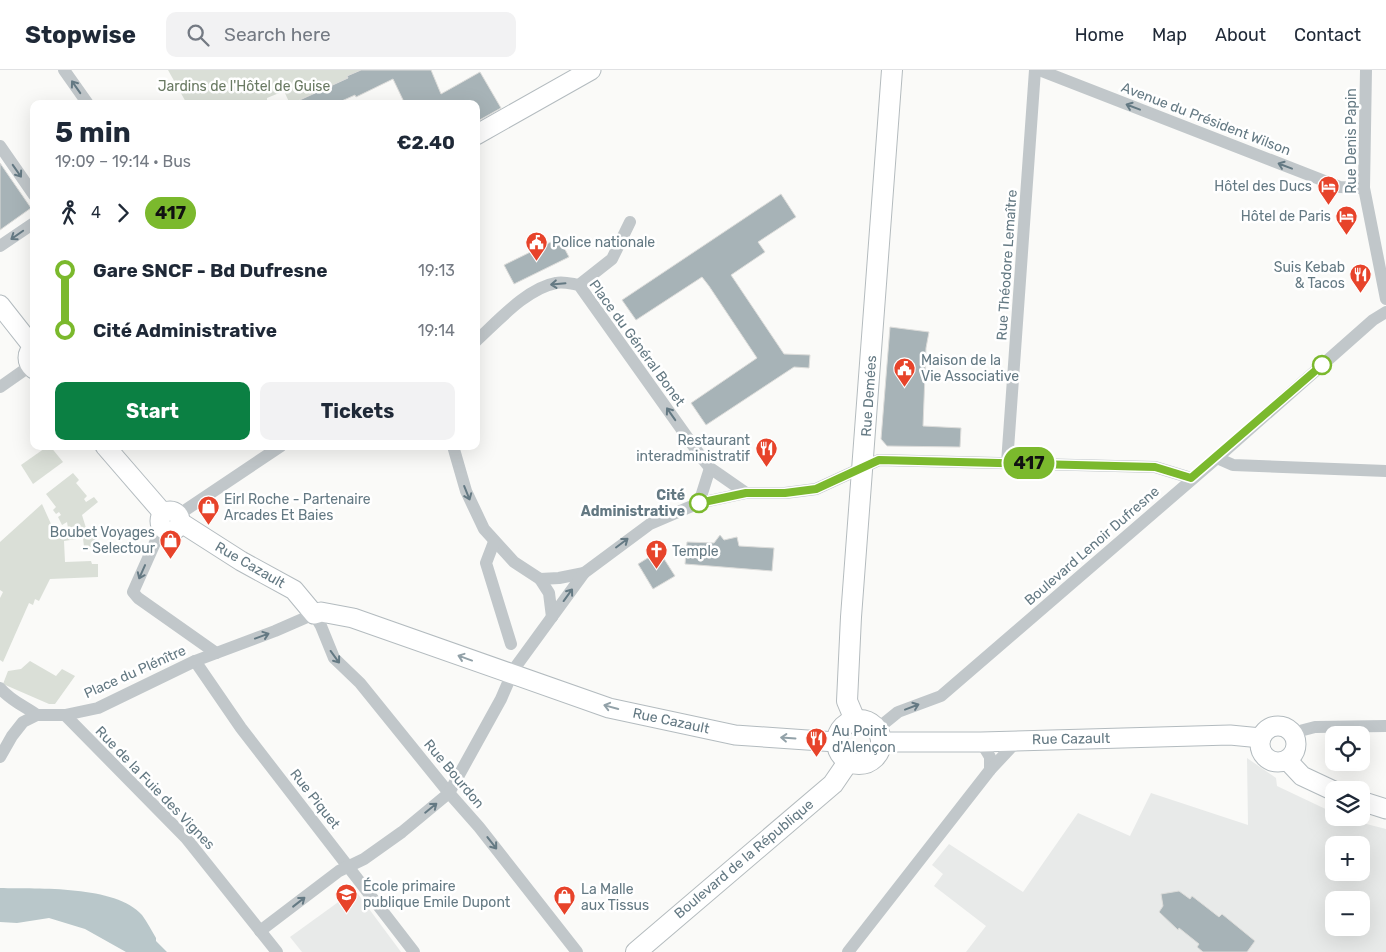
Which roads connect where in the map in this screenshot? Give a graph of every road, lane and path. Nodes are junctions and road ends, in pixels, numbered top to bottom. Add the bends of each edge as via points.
1 (64, 70) edge
2 (591, 70) edge
3 (892, 70) edge
4 (1037, 70) edge
5 (1366, 70) edge
6 (85, 100) edge
7 (480, 133) edge
8 (0, 146) edge
9 (1364, 188) junction
10 (30, 189) edge
11 (630, 222) dead end
12 (30, 226) edge
13 (0, 246) edge
14 (580, 285) junction
15 (1386, 299) edge
16 (0, 305) edge
17 (1386, 312) edge
18 (480, 337) edge
19 (30, 343) edge
20 (30, 369) edge
21 (0, 387) edge
22 (109, 450) edge
23 (275, 450) edge
24 (454, 450) edge
25 (1217, 458) junction
26 (1008, 463) junction
27 (863, 466) junction
28 (710, 468) junction
29 (1386, 471) edge
30 (1191, 478) junction
31 (746, 493) junction
32 (699, 503) junction
33 (171, 519) junction
34 (494, 542) junction
35 (584, 573) junction
36 (540, 579) junction
37 (314, 614) junction
38 (552, 617) junction
39 (511, 644) dead end
40 (216, 653) junction
41 (195, 661) junction
42 (511, 674) junction
43 (0, 688) edge
44 (37, 715) junction
45 (64, 716) junction
46 (855, 720) junction
47 (1386, 726) edge
48 (1292, 733) junction
49 (879, 736) junction
50 (1261, 738) junction
51 (1017, 741) junction
52 (836, 742) junction
53 (981, 742) junction
54 (0, 757) edge
55 (1287, 760) junction
56 (848, 762) junction
57 (990, 770) junction
58 (1325, 787) edge
59 (449, 793) junction
60 (1370, 804) edge
61 (1386, 809) edge
62 (348, 867) junction
63 (260, 931) junction
64 (276, 952) edge
65 (414, 952) edge
66 (577, 952) edge
67 (636, 952) edge
68 (848, 952) edge

6 -> 1 street
2 - 7 street
3 - 27 main road, Rue Demées
9 -> 4 street, Avenue du Président Wilson via 1340,187
4 - 26 street, Rue Théodore Lemaître
5 - 9 street, Rue Denis Papin
8 -> 10 street
9 - 15 street, Rue Denis Papin
11 - 14 street via 612,259
12 -> 13 street
14 -> 18 street, Place du Général Bonet via 556,282 540,289 524,298
28 -> 14 street, Place du Général Bonet
16 - 19 street
17 - 25 street, Boulevard Lenoir Dufresne
20 - 21 street
22 - 33 street, Rue Cazault
23 - 33 street
24 -> 34 street via 466,492
25 - 29 street via 1233,465
25 - 30 street, Boulevard Lenoir Dufresne
26 - 27 street via 879,460
26 - 30 street via 1155,467
27 - 31 street via 816,489
27 - 46 main road, Rue Demées via 847,701
28 - 31 street
28 - 32 street
49 -> 30 street, Boulevard Lenoir Dufresne via 898,712 941,696
31 - 32 street
35 -> 32 street via 650,524
33 - 37 street, Rue Cazault via 294,590
33 -> 40 street via 134,592
34 - 36 street via 514,562
34 - 39 street via 486,563
35 - 36 street
38 -> 35 street
36 - 38 street via 549,593
40 -> 37 street, Place du Plénître
42 -> 37 street, Rue Cazault via 353,618 321,612
37 -> 59 street, Rue Bourdon via 334,658 360,683
38 - 42 street
40 - 41 street, Place du Plénître
41 - 45 street, Place du Plénître via 98,708
41 - 62 street, Rue Piquet via 241,728
52 -> 42 street, Rue Cazault via 726,732 609,708
42 - 59 street via 501,699
43 - 44 street via 7,697
44 - 45 street
44 - 54 street via 23,722
45 - 63 street, Rue de la Fuie des Vignes via 186,838
46 - 49 main road via 868,722
46 - 52 main road via 842,728
47 - 48 street via 1315,727
48 - 50 street via 1278,726
48 - 55 street via 1295,751
49 - 53 street, Rue Cazault
49 - 56 main road via 880,750 871,762 856,765
50 - 51 street, Rue Cazault via 1230,735
50 - 55 street via 1261,749 1266,758 1276,762
51 - 53 street, Rue Cazault
51 - 57 street
52 - 56 main road via 839,754
53 - 57 street via 990,757
55 - 58 street via 1302,776
56 - 67 main road, Boulevard de la République via 833,784
57 - 68 street
62 -> 59 street via 402,832
59 -> 66 street, Rue Bourdon
60 - 61 street
63 -> 62 street
62 - 65 street, Rue Piquet
63 - 64 street, Rue de la Fuie des Vignes

